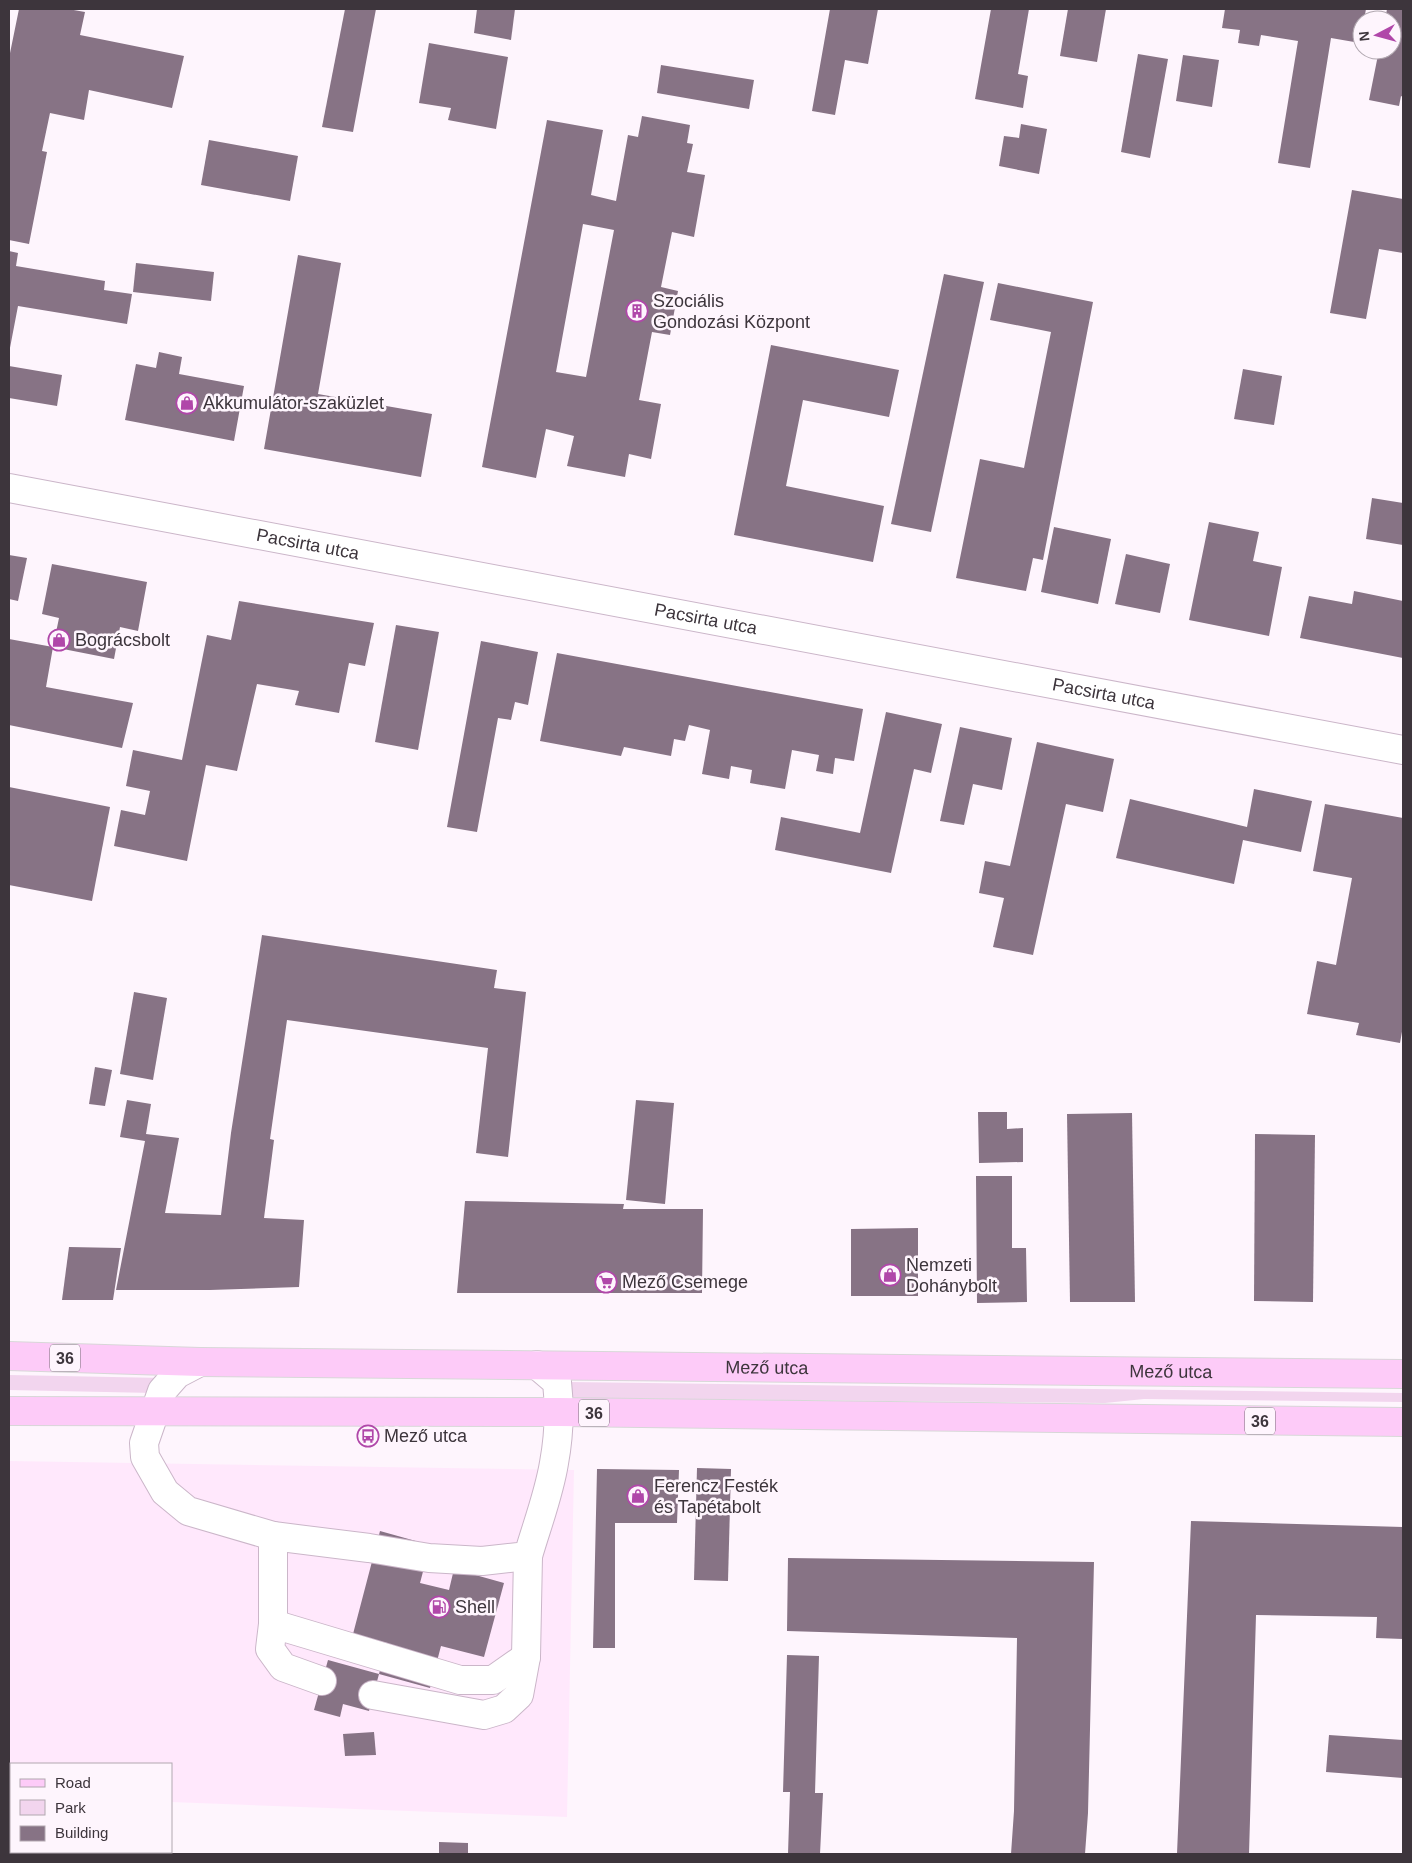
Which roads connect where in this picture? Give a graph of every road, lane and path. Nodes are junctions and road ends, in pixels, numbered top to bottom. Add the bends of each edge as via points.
1 (9, 488) edge
2 (1403, 750) edge
3 (9, 1356) edge
4 (200, 1362) junction
5 (537, 1365) junction
6 (1403, 1374) edge
7 (9, 1411) edge
8 (156, 1411) junction
9 (559, 1412) junction
10 (1403, 1422) edge
11 (273, 1536) junction
12 (528, 1556) junction
13 (273, 1624) junction
14 (526, 1657) junction
15 (322, 1681) dead end
16 (373, 1695) dead end

1 - 2 street, Pacsirta utca
3 - 4 main road, Mező utca / 36
4 - 5 main road, Mező utca / 36
4 - 8 street via 177,1374 162,1392
5 - 6 main road, Mező utca / 36
5 - 9 street via 557,1382
7 - 8 main road, 36
8 - 9 main road, 36
8 - 11 street via 144,1443 145,1457 165,1492 188,1511
9 - 10 main road, 36
9 - 12 street via 554,1463
11 - 12 street via 429,1558 482,1561
11 - 13 street
12 - 14 street
13 - 14 street via 460,1680 493,1680
13 - 15 street via 270,1648 282,1667
14 - 16 street via 519,1695 504,1709 484,1715

